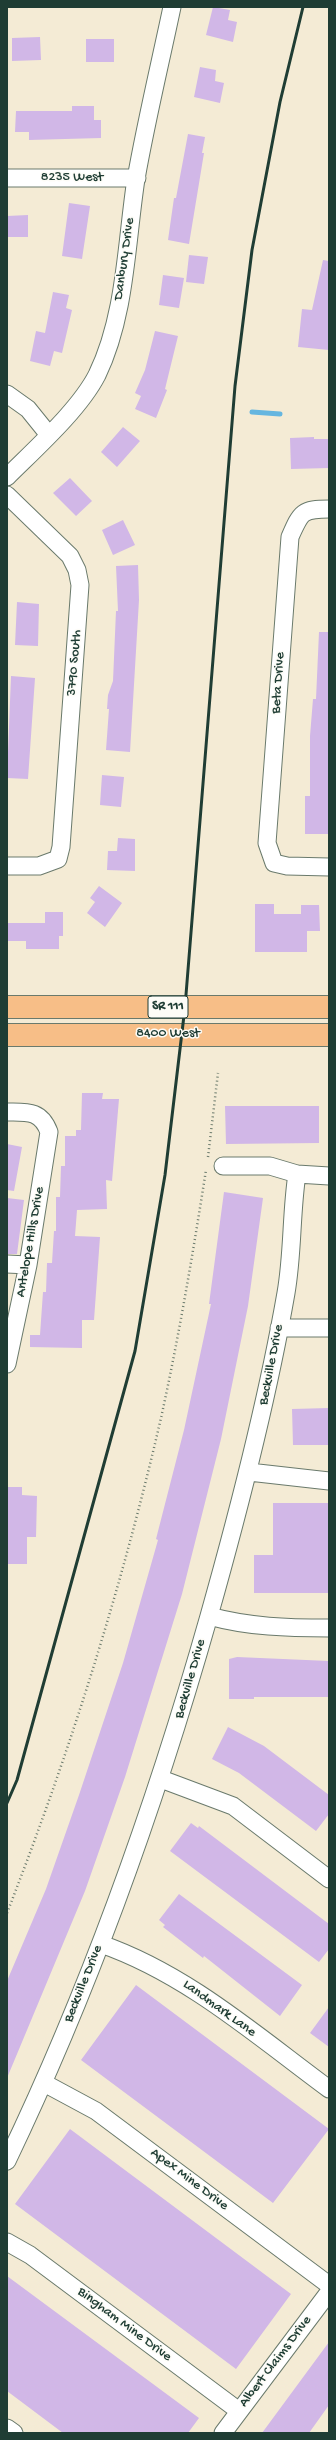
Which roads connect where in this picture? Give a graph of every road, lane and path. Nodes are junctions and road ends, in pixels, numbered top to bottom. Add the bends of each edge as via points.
1 (172, 7) edge
2 (7, 178) edge
3 (137, 178) junction
4 (7, 394) edge
5 (49, 435) junction
6 (7, 477) edge
7 (7, 494) edge
8 (329, 509) edge
9 (7, 866) edge
10 (329, 867) edge
11 (7, 1007) edge
12 (329, 1007) edge
13 (7, 1035) edge
14 (329, 1035) edge
15 (218, 1073) dead end
16 (7, 1112) edge
17 (223, 1166) dead end
18 (297, 1174) junction
19 (329, 1176) edge
20 (7, 1264) edge
21 (28, 1265) junction
22 (279, 1328) junction
23 (329, 1328) edge
24 (7, 1364) edge
25 (249, 1472) junction
26 (329, 1481) edge
27 (209, 1616) junction
28 (329, 1628) edge
29 (161, 1779) junction
30 (326, 1871) edge
31 (7, 1913) edge
32 (101, 1944) junction
33 (44, 2083) junction
34 (329, 2089) edge
35 (7, 2161) edge
36 (7, 2242) edge
37 (329, 2285) edge
38 (329, 2292) edge
39 (239, 2411) junction
40 (7, 2428) edge
41 (14, 2433) edge
42 (223, 2433) edge

1 - 3 street, Danbury Drive
2 - 3 street, 8235 West
3 - 5 street, Danbury Drive via 116,318 107,351 96,376 81,399
4 - 5 street via 28,409
5 - 6 street, Danbury Drive
7 - 9 street, 3790 South via 70,556 77,570 80,585 61,847 58,859 39,866
8 - 10 street, Beta Drive via 309,509 299,515 290,537 267,843 274,863 287,866
11 - 12 main road, 8400 West / SR 111
13 - 14 main road, 8400 West / SR 111
15 - 31 path via 206,1169 179,1329 140,1504 112,1608 62,1766
16 - 21 street, Antelope Hills Drive via 33,1113 43,1121 49,1132
17 - 18 street via 270,1166
18 - 19 street
18 - 22 street, Beckville Drive via 291,1260
20 - 21 street
21 - 24 street, Antelope Hills Drive
22 - 23 street
22 - 25 street, Beckville Drive
25 - 26 street
25 - 27 street, Beckville Drive
27 - 28 street via 272,1627
27 - 29 street, Beckville Drive
29 - 30 street via 233,1806
29 - 32 street, Beckville Drive
32 - 33 street, Beckville Drive
32 - 34 street, Landmark Lane via 147,1962 184,1983
33 - 35 street, Beckville Drive
33 - 37 street, Apex Mine Drive via 96,2112
36 - 39 street, Bingham Mine Drive via 30,2255
38 - 39 street, Albert Claims Drive
39 - 42 street, Albert Claims Drive
40 - 41 street

